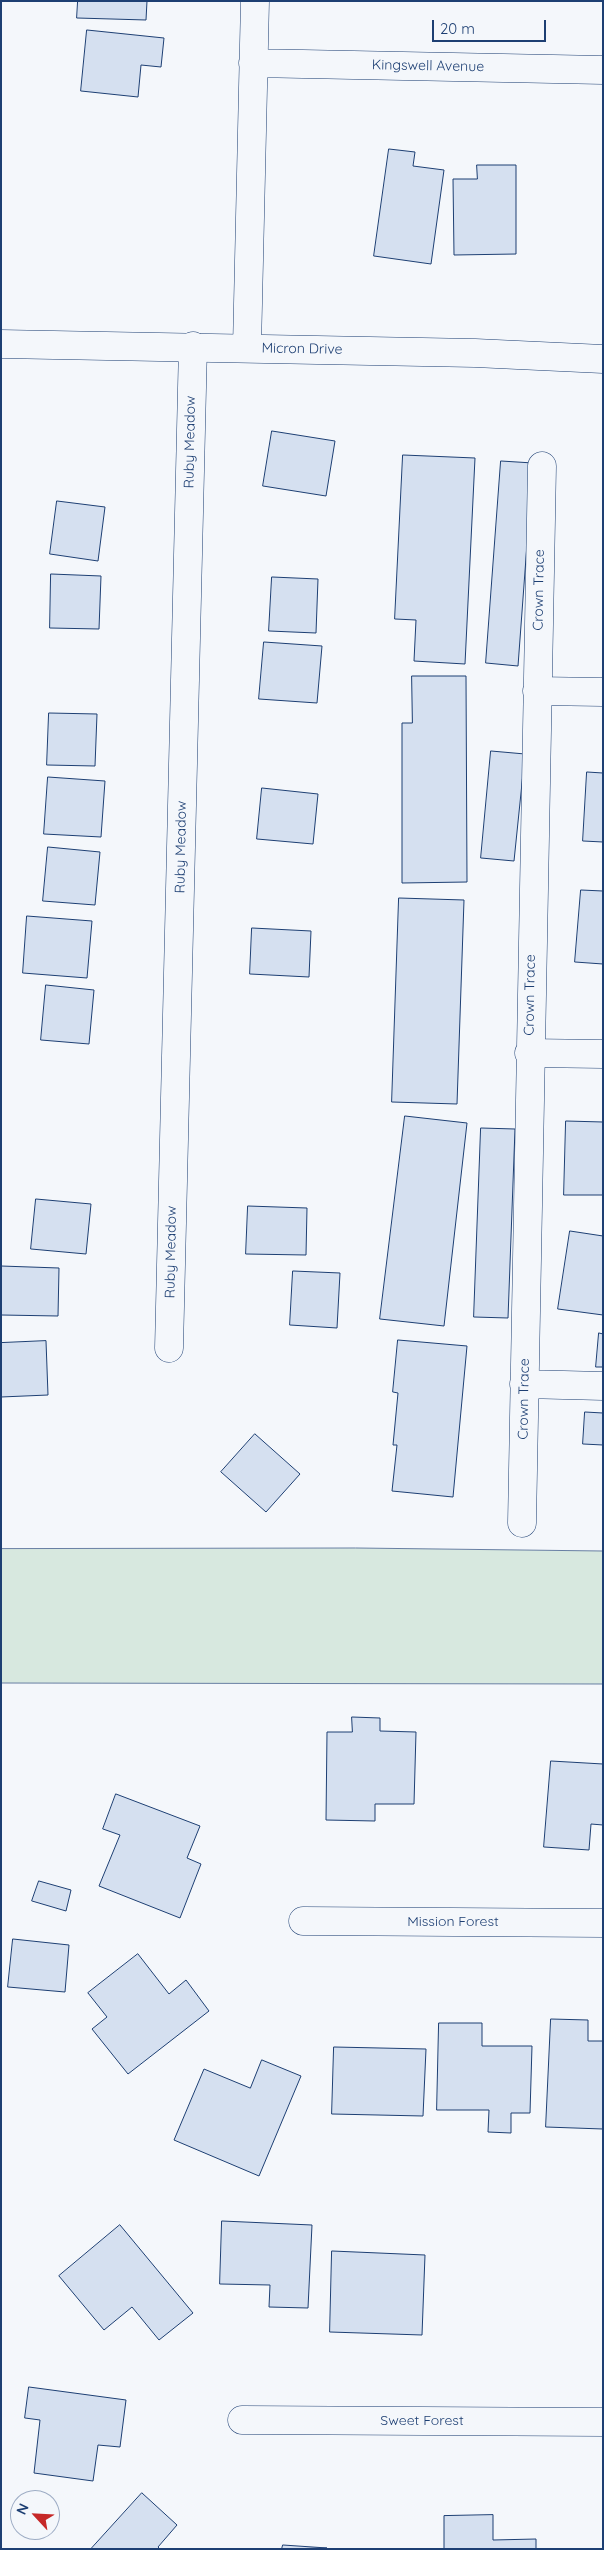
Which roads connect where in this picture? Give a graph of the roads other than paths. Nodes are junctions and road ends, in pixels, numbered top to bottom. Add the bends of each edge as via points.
1 (255, 1) edge
2 (253, 63) junction
3 (603, 70) edge
4 (1, 344) edge
5 (193, 346) junction
6 (247, 347) junction
7 (603, 359) edge
8 (542, 466) dead end
9 (537, 691) junction
10 (603, 692) edge
11 (529, 1053) junction
12 (603, 1054) edge
13 (168, 1348) dead end
14 (524, 1384) junction
15 (603, 1386) edge
16 (522, 1523) dead end
17 (303, 1921) dead end
18 (603, 1923) edge
19 (242, 2420) dead end
20 (603, 2422) edge

1 - 2 street
2 - 3 street, Kingswell Avenue
2 - 6 street
4 - 5 street, Micron Drive
5 - 6 street, Micron Drive
5 - 13 street, Ruby Meadow
6 - 7 street, Micron Drive
8 - 9 street, Crown Trace
9 - 10 street
9 - 11 street, Crown Trace
11 - 12 street
11 - 14 street, Crown Trace
14 - 15 street
14 - 16 street, Crown Trace
17 - 18 street, Mission Forest
19 - 20 street, Sweet Forest

